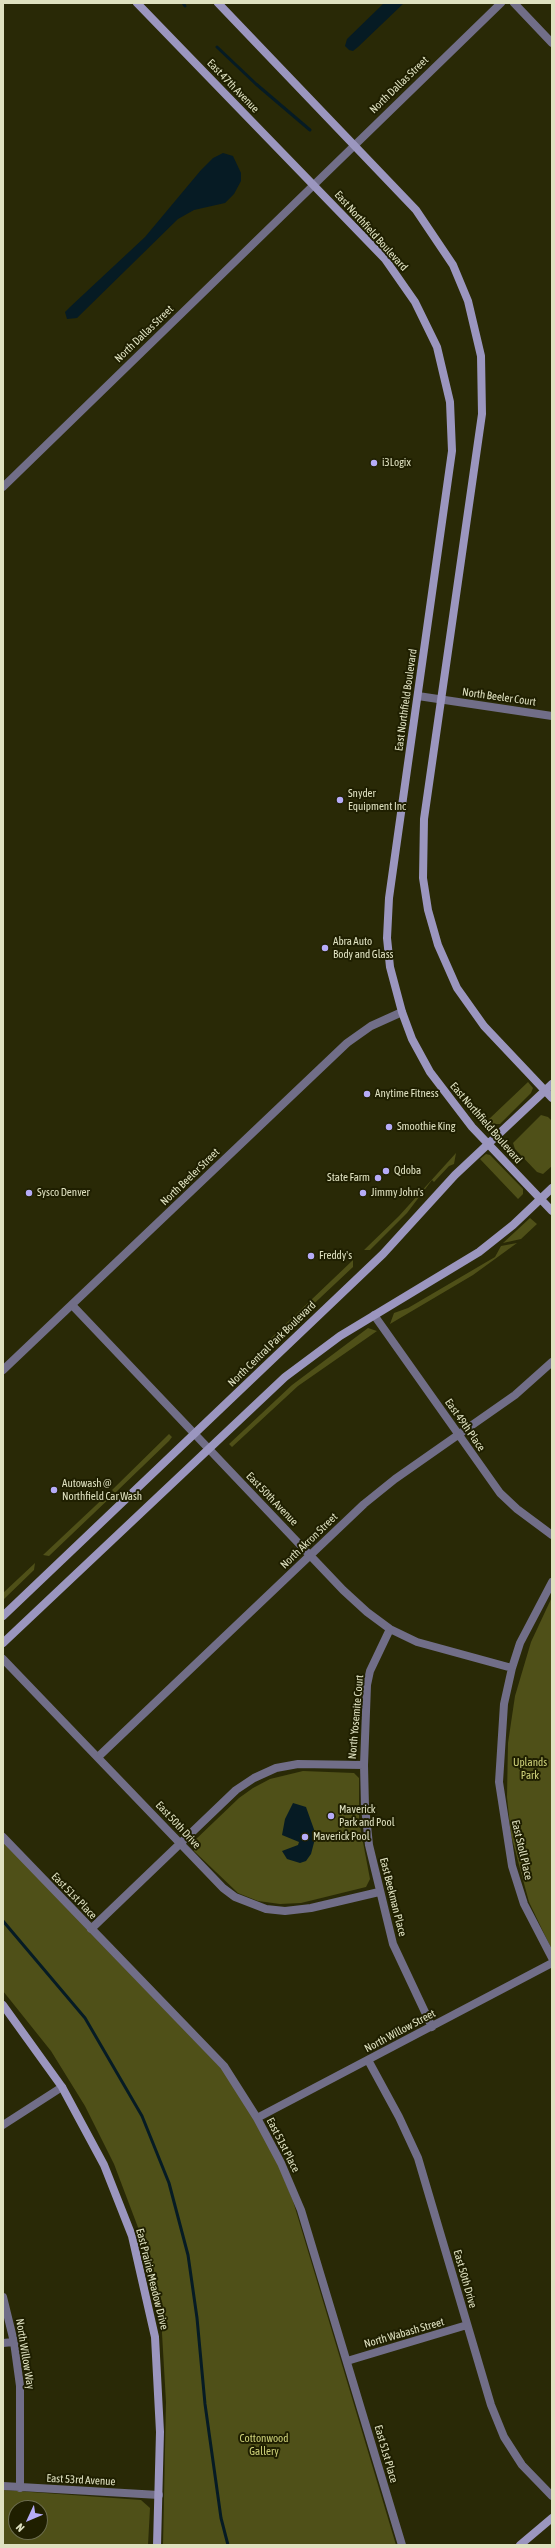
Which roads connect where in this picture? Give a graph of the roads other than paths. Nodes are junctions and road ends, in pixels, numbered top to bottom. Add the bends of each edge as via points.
1 (136, 3) edge
2 (218, 3) edge
3 (501, 3) edge
4 (514, 3) edge
5 (552, 43) edge
6 (354, 144) junction
7 (313, 184) junction
8 (3, 487) edge
9 (418, 696) junction
10 (442, 700) junction
11 (552, 716) edge
12 (402, 1012) junction
13 (552, 1084) edge
14 (545, 1090) junction
15 (552, 1098) edge
16 (488, 1144) junction
17 (552, 1188) edge
18 (540, 1199) junction
19 (552, 1211) edge
20 (72, 1305) junction
21 (374, 1315) junction
22 (552, 1362) edge
23 (3, 1370) edge
24 (194, 1434) junction
25 (458, 1434) junction
26 (208, 1448) junction
27 (552, 1535) edge
28 (310, 1555) junction
29 (552, 1582) edge
30 (3, 1616) edge
31 (390, 1629) junction
32 (3, 1643) edge
33 (3, 1659) edge
34 (512, 1668) junction
35 (98, 1757) junction
36 (364, 1765) junction
37 (3, 1837) edge
38 (181, 1844) junction
39 (379, 1892) junction
40 (91, 1929) junction
41 (552, 1958) edge
42 (552, 1963) edge
43 (3, 2005) edge
44 (432, 2026) junction
45 (368, 2060) junction
46 (62, 2087) junction
47 (257, 2118) junction
48 (3, 2126) edge
49 (3, 2297) edge
50 (467, 2325) junction
51 (14, 2342) junction
52 (3, 2343) edge
53 (347, 2361) junction
54 (3, 2486) edge
55 (20, 2488) junction
56 (158, 2495) junction
57 (552, 2496) edge
58 (552, 2518) edge
59 (157, 2545) edge
60 (402, 2545) edge
61 (520, 2545) edge

1 - 7 main road, East 47th Avenue
2 - 6 main road
3 - 6 street, North Dallas Street
4 - 5 street
6 - 7 street, North Dallas Street
6 - 10 main road via 408,199 440,241 454,265 468,301 481,356 482,414
7 - 8 street, North Dallas Street
7 - 9 main road, East Northfield Boulevard via 385,259 407,288 430,332 448,388 452,426 451,466
9 - 10 street, North Beeler Court
9 - 12 main road, East Northfield Boulevard via 387,918 390,967
10 - 11 street, North Beeler Court
10 - 14 main road via 422,834 423,878 432,926 445,965 465,1000 497,1041
12 - 16 main road, East Northfield Boulevard via 412,1039 430,1072 449,1099
12 - 20 street, North Beeler Street via 371,1026 347,1043
13 - 14 main road, North Central Park Boulevard
14 - 15 main road
14 - 16 main road, North Central Park Boulevard
16 - 18 main road, East Northfield Boulevard
16 - 24 main road, North Central Park Boulevard via 444,1187 383,1254
17 - 18 main road
18 - 19 main road, East Northfield Boulevard
18 - 21 main road via 504,1234 467,1260
20 - 23 street, North Beeler Street
20 - 24 street, East 50th Avenue
21 - 25 street, East 49th Place
21 - 26 main road via 298,1367
22 - 25 street, North Akron Street via 515,1395
24 - 26 street, East 50th Avenue
24 - 30 main road, North Central Park Boulevard
25 - 27 street, East 49th Place via 500,1493
25 - 28 street, North Akron Street via 370,1499
26 - 28 street, East 50th Avenue
26 - 32 main road
28 - 31 street, East 50th Avenue via 348,1595
28 - 35 street, North Akron Street
29 - 34 street, East Stoll Place via 520,1643
31 - 34 street, East 50th Avenue via 442,1650
31 - 36 street, North Yosemite Court via 370,1671 367,1685
33 - 35 street, East 50th Drive
34 - 41 street, East Stoll Place via 504,1704 499,1782 512,1866 524,1904
35 - 38 street, East 50th Drive
36 - 38 street, North Yosemite Court via 298,1764 276,1768 236,1790
36 - 39 street, East Beekman Place via 364,1807
37 - 40 street, East 51st Place
38 - 39 street, East 50th Drive via 223,1888 248,1903 266,1909 285,1911 310,1908
38 - 40 street, North Yosemite Court
39 - 44 street, East Beekman Place via 393,1944
40 - 47 street, East 51st Place via 224,2066
42 - 44 street, North Willow Street
43 - 46 main road, East Prairie Meadow Drive
44 - 45 street, North Willow Street
45 - 47 street, North Willow Street
45 - 50 street, East 50th Drive via 418,2158
46 - 48 street
46 - 56 main road, East Prairie Meadow Drive via 104,2165 132,2236 155,2337 160,2432
47 - 53 street, East 51st Place via 282,2163 301,2210
49 - 51 street, North Willow Way
50 - 53 street, North Wabash Street
50 - 57 street, East 50th Drive via 491,2405 504,2437 522,2465
51 - 52 street
51 - 55 street, North Willow Way via 20,2386
53 - 60 street, East 51st Place
54 - 55 street, East 53rd Avenue
55 - 56 street, East 53rd Avenue
56 - 59 main road, East Prairie Meadow Drive
58 - 61 main road

